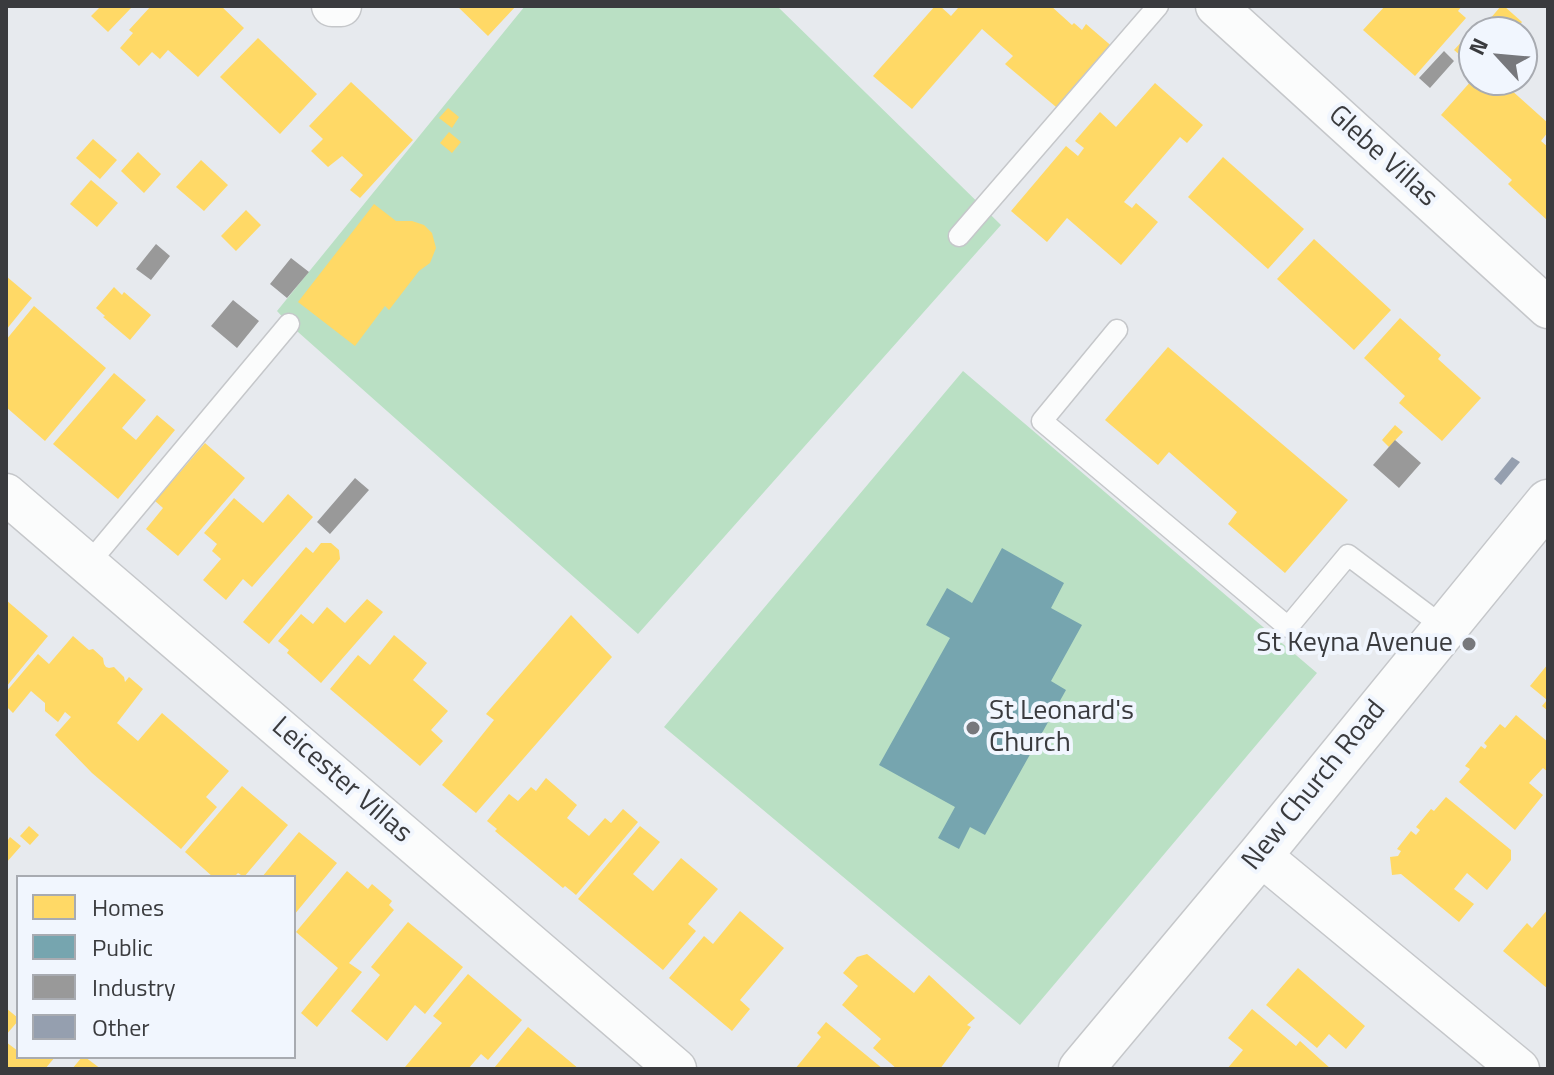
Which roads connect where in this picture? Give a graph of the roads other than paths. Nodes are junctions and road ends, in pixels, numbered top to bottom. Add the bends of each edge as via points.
1 (332, 6) edge
2 (341, 6) edge
3 (1158, 6) edge
4 (1216, 6) edge
5 (959, 236) dead end
6 (1548, 308) edge
7 (289, 324) dead end
8 (1117, 330) dead end
9 (6, 494) edge
10 (1548, 502) edge
11 (89, 563) junction
12 (1445, 628) junction
13 (1260, 855) junction
14 (676, 1069) edge
15 (1081, 1069) edge
16 (1519, 1069) edge

1 - 2 street
3 - 5 lane
4 - 6 street, Glebe Villas
7 - 11 lane
8 - 12 lane via 1042,421 1288,627 1348,555
9 - 11 street, Leicester Villas
10 - 12 main road, New Church Road
11 - 14 street, Leicester Villas
12 - 13 main road, New Church Road
13 - 15 main road, New Church Road
13 - 16 street

